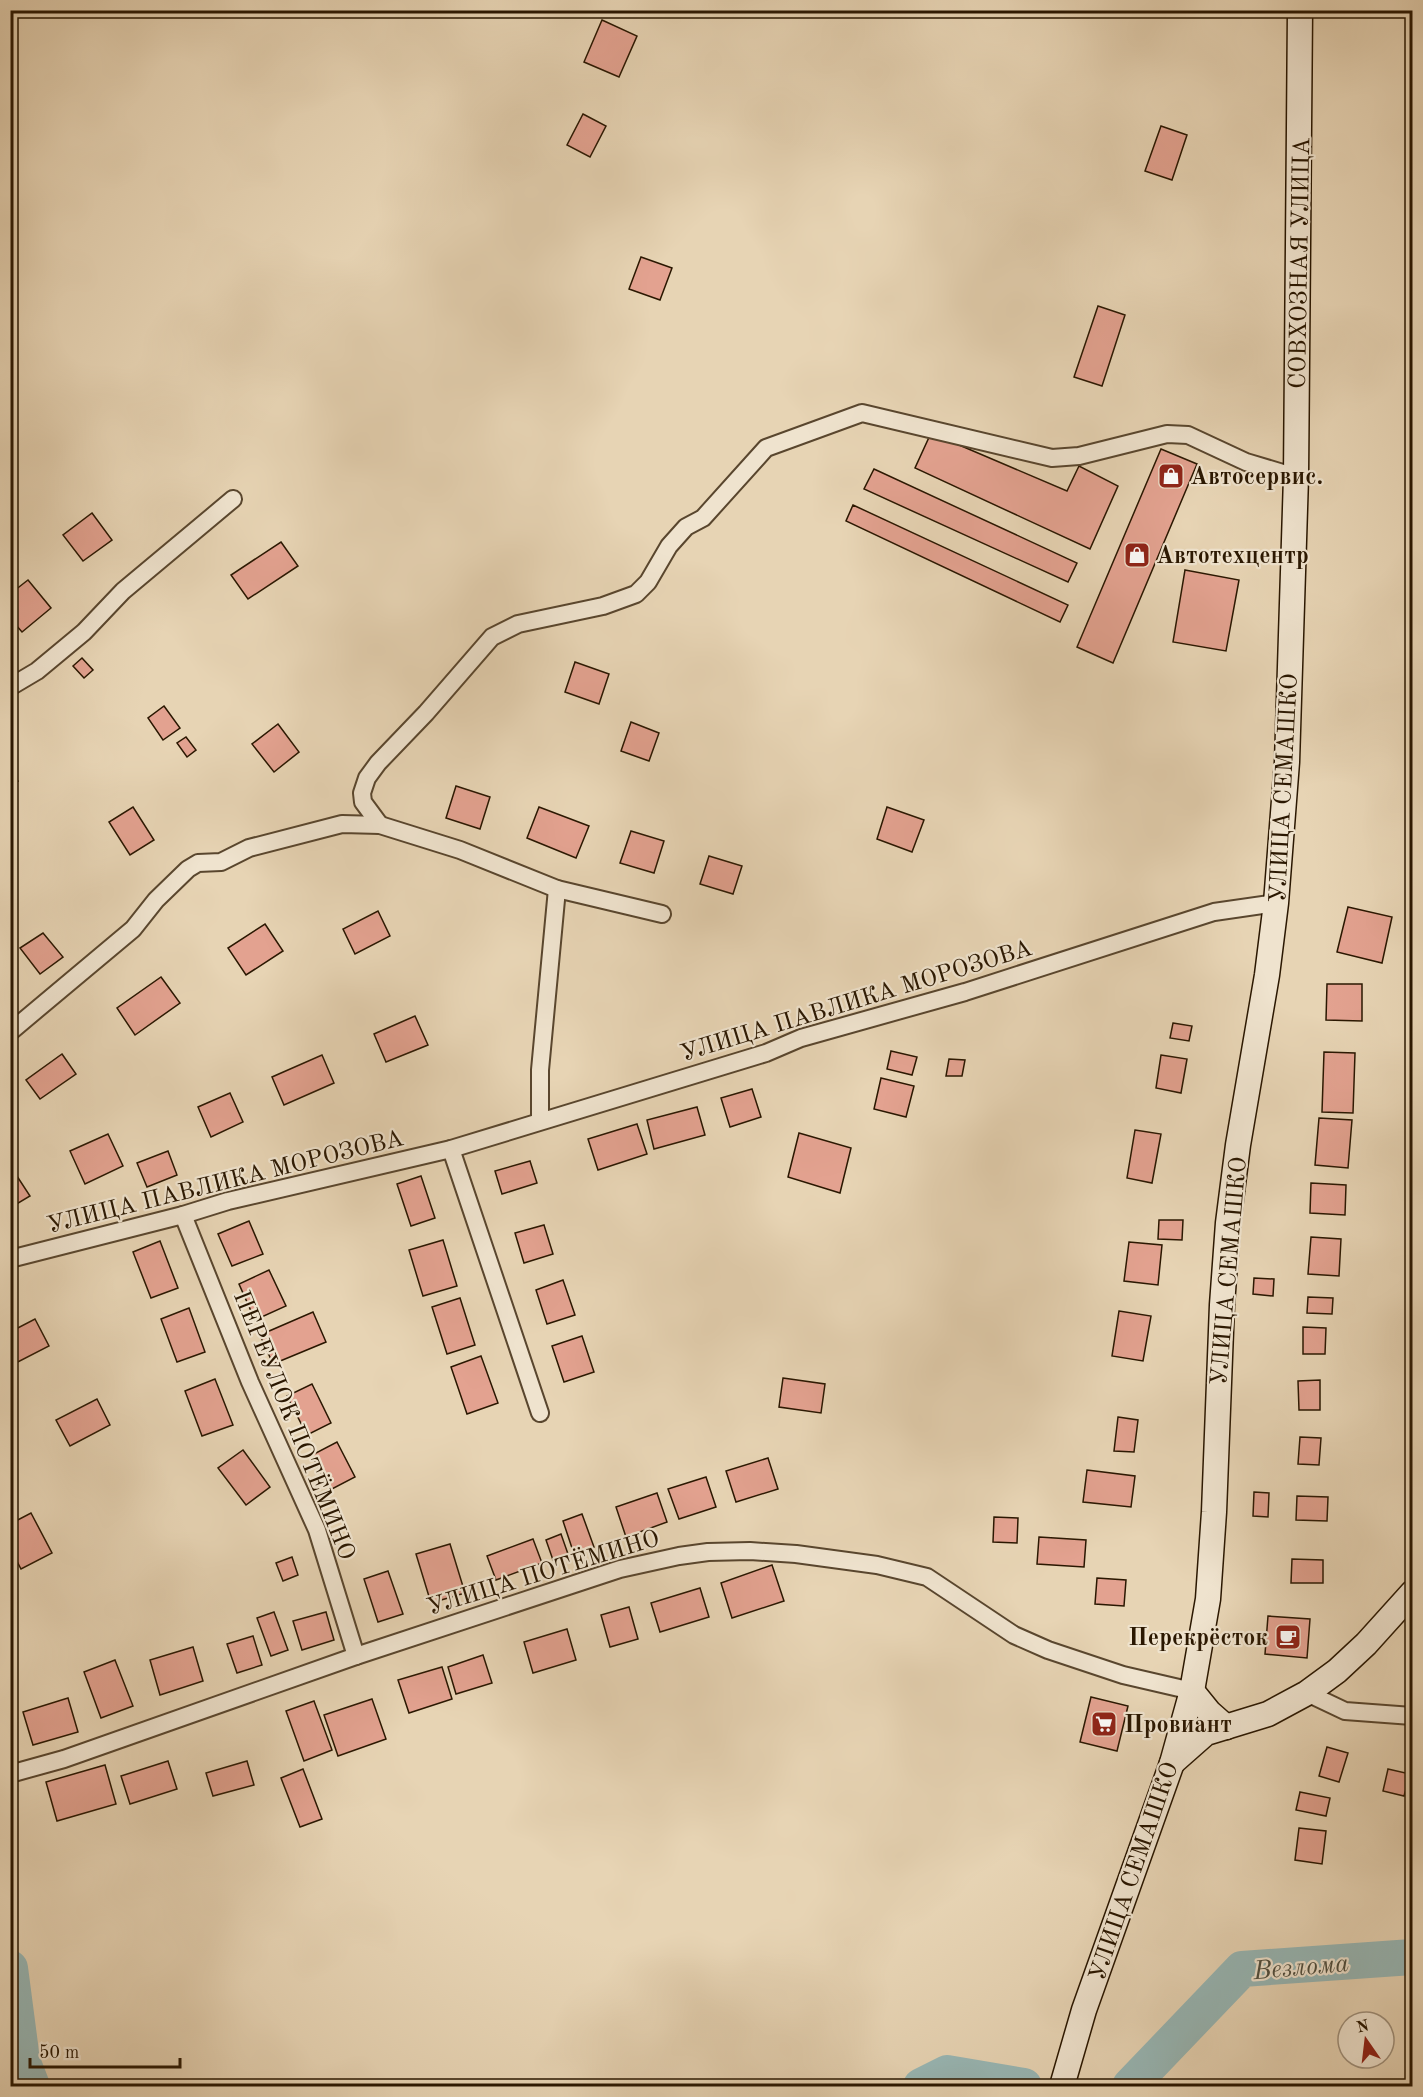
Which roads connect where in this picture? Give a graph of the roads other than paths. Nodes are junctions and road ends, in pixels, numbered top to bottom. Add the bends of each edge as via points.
1 (1300, 10) edge
2 (1296, 477) junction
3 (233, 499) dead end
4 (1295, 515) joint
5 (10, 687) edge
6 (362, 793) junction
7 (342, 824) junction
8 (380, 825) junction
9 (557, 889) junction
10 (1276, 903) junction
11 (662, 914) dead end
12 (10, 1032) edge
13 (540, 1121) junction
14 (451, 1149) junction
15 (183, 1215) junction
16 (10, 1259) edge
17 (540, 1413) dead end
18 (1413, 1593) edge
19 (356, 1656) junction
20 (1192, 1691) junction
21 (1307, 1694) junction
22 (1413, 1716) edge
23 (1226, 1727) junction
24 (1172, 1763) junction
25 (10, 1773) edge
26 (1062, 2086) edge

1 - 2 main road, СОВХОЗНАЯ УЛИЦА
2 - 4 main road, СОВХОЗНАЯ УЛИЦА
2 - 6 street via 1246,462 1188,435 1167,434 1079,456 1052,458 862,412 766,448 703,518 686,527 669,546 648,582 636,594 603,606 518,624 492,637 378,763
3 - 5 street via 123,591 84,632 37,671
4 - 10 main road, УЛИЦА СЕМАШКО via 1287,762
6 - 7 street via 356,809
6 - 8 street via 368,812
7 - 8 street
7 - 12 street via 249,848 221,862 198,863 188,869 133,929
8 - 9 street via 460,850
9 - 11 street
9 - 13 street via 539,1081
10 - 13 street, УЛИЦА ПАВЛИКА МОРОЗОВА via 1214,912
10 - 20 main road, УЛИЦА СЕМАШКО via 1228,1223 1208,1599
13 - 14 street, УЛИЦА ПАВЛИКА МОРОЗОВА
14 - 15 street, УЛИЦА ПАВЛИКА МОРОЗОВА
14 - 17 street
15 - 16 street, УЛИЦА ПАВЛИКА МОРОЗОВА
15 - 19 street, ПЕРЕУЛОК ПОТЁМИНО via 250,1382 317,1530
18 - 21 main road via 1366,1644
19 - 20 street, УЛИЦА ПОТЁМИНО via 620,1569 679,1556 750,1551 877,1564 927,1577 1014,1635 1048,1650 1123,1675
19 - 25 street, УЛИЦА ПОТЁМИНО via 64,1759
20 - 23 main road
20 - 24 main road, УЛИЦА СЕМАШКО
21 - 22 street via 1345,1710
21 - 23 main road via 1268,1714
23 - 24 main road via 1206,1733
24 - 26 main road, УЛИЦА СЕМАШКО via 1084,2010

